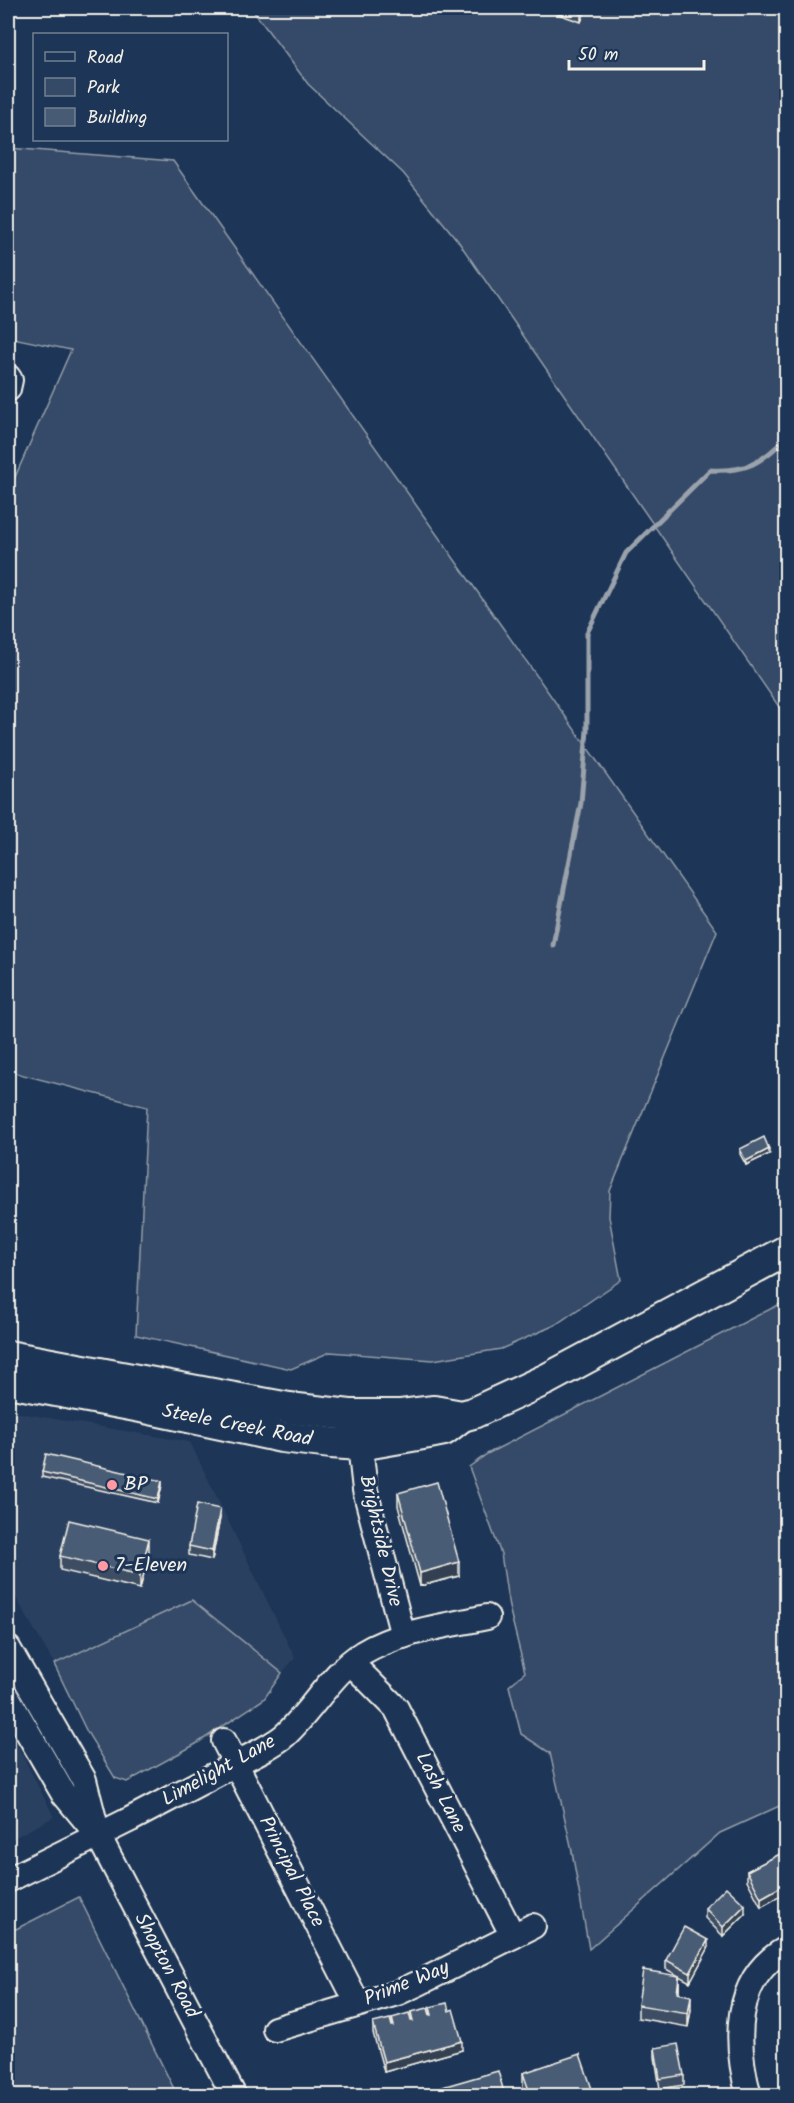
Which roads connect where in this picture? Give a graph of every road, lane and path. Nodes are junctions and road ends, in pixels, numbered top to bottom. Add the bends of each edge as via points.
1 (8, 377) edge
2 (8, 389) edge
3 (786, 1251) edge
4 (8, 1356) edge
5 (8, 1382) edge
6 (462, 1416) junction
7 (360, 1445) junction
8 (487, 1617) dead end
9 (403, 1636) junction
10 (8, 1648) edge
11 (351, 1663) junction
12 (8, 1698) edge
13 (224, 1741) dead end
14 (235, 1764) junction
15 (98, 1835) junction
16 (8, 1880) edge
17 (523, 1931) joint
18 (786, 1949) edge
19 (358, 2004) junction
20 (275, 2029) dead end
21 (234, 2096) edge
22 (749, 2096) edge

1 - 2 street
3 - 6 main road, Steele Creek Road via 547,1378
4 - 6 main road, Steele Creek Road via 289,1408 350,1415 434,1411
5 - 7 main road, Steele Creek Road via 282,1437
6 - 7 main road, Steele Creek Road via 444,1430
7 - 9 street, Brightside Drive via 365,1490
8 - 9 street, Limelight Lane
9 - 11 street, Limelight Lane via 363,1653
10 - 15 street, Shopton Road via 84,1780
11 - 14 street, Limelight Lane via 282,1737
11 - 17 street, Lash Lane via 396,1708
12 - 15 street, Shopton Road via 63,1793
13 - 14 street, Principal Place
14 - 15 street, Limelight Lane
14 - 19 street, Principal Place
15 - 16 street, Limelight Lane
15 - 21 street, Shopton Road
17 - 19 street, Prime Way via 419,1983
18 - 22 street via 763,1968 744,2004 740,2051
19 - 20 street, Prime Way

